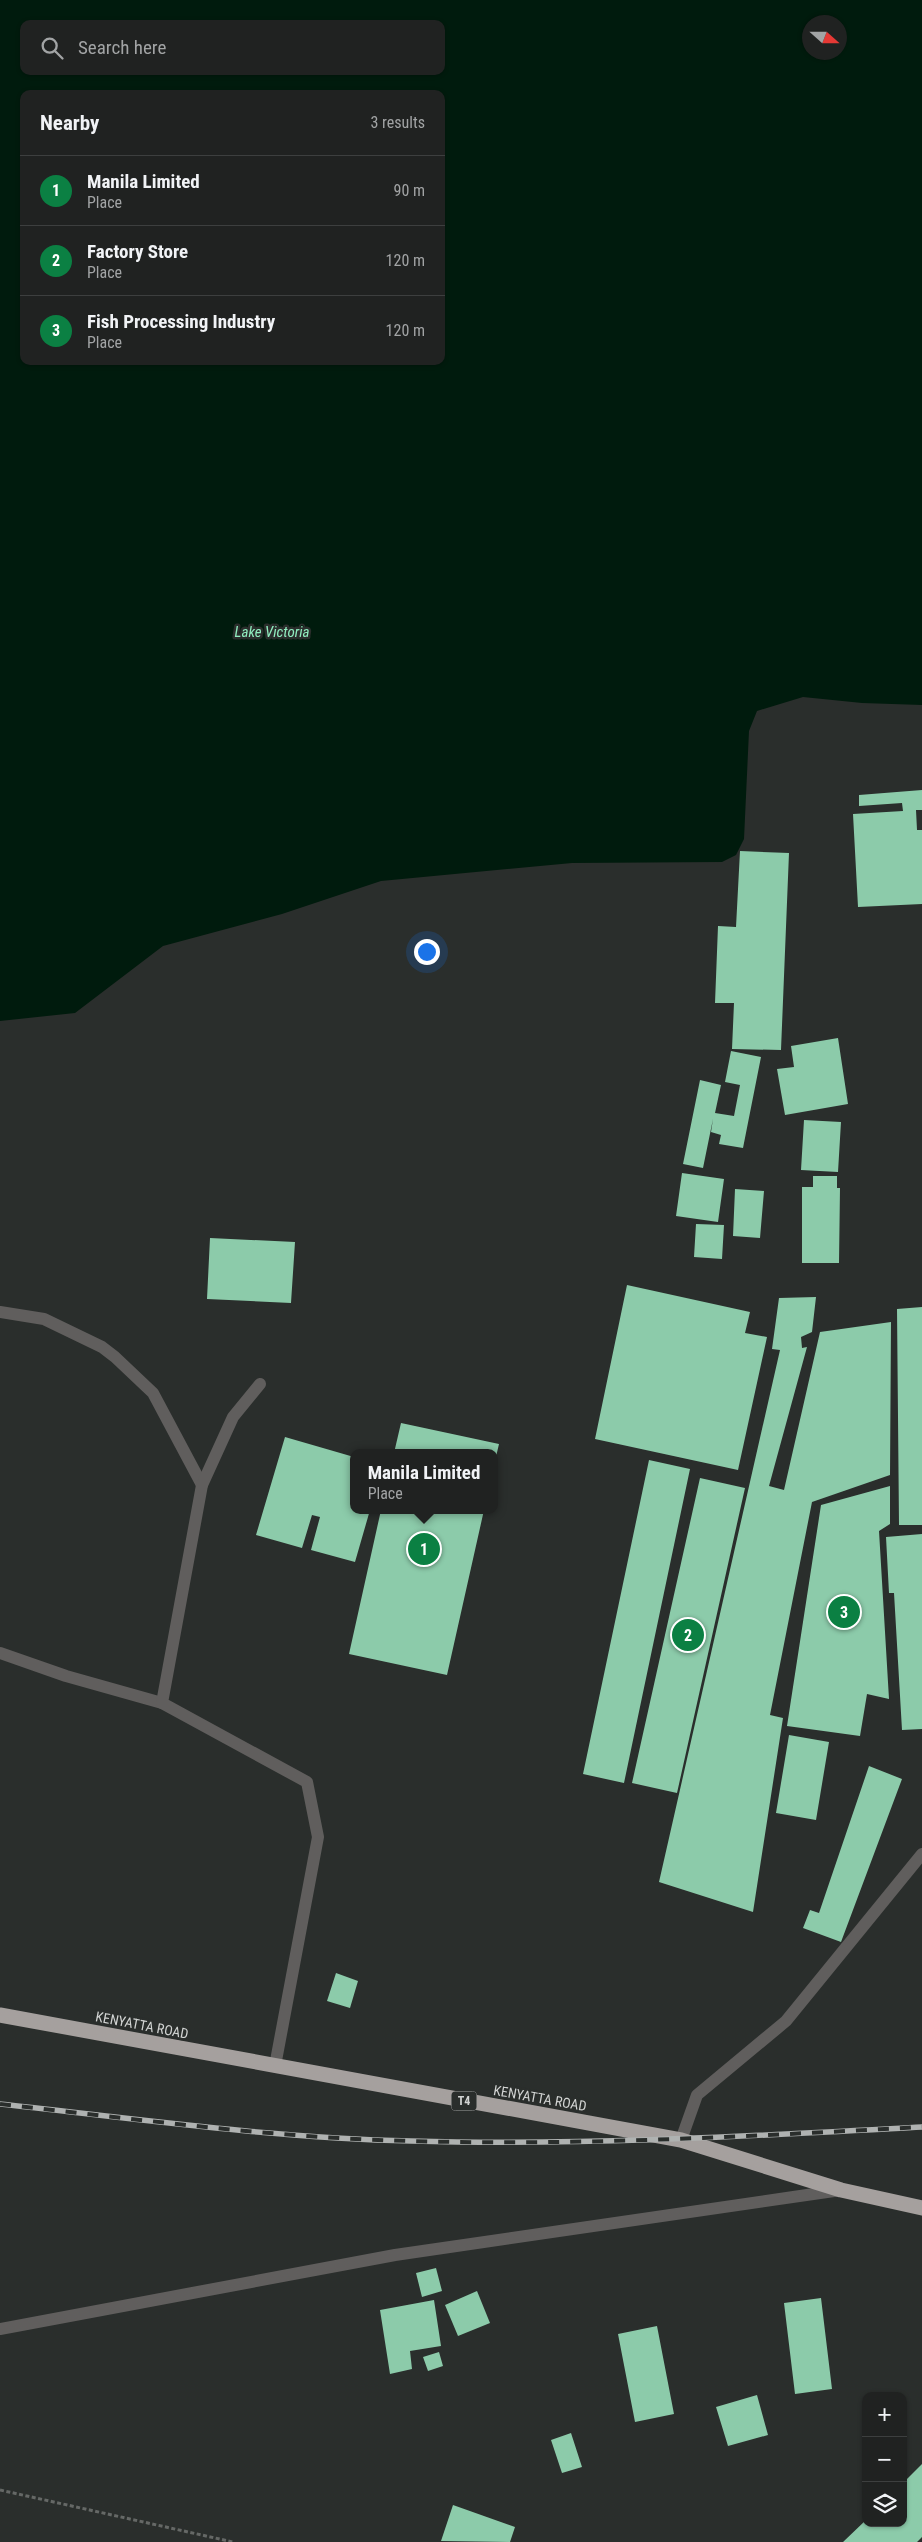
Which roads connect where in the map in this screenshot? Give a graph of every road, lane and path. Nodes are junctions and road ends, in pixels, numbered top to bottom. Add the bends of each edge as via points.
1 (0, 1312) edge
2 (260, 1384) dead end
3 (202, 1485) junction
4 (0, 1653) edge
5 (162, 1703) junction
6 (922, 1854) edge
7 (0, 2015) edge
8 (275, 2066) junction
9 (681, 2140) junction
10 (841, 2190) junction
11 (922, 2208) edge
12 (0, 2329) edge
13 (0, 2490) edge
14 (233, 2542) edge

1 - 3 street via 44,1319 102,1347 115,1357 153,1393
2 - 3 street via 234,1417
3 - 5 street
4 - 5 street via 66,1676
5 - 8 street via 307,1782 318,1837
6 - 9 street via 786,2021 697,2095
7 - 8 highway, KENYATTA ROAD / T4
8 - 9 highway, KENYATTA ROAD / T4
9 - 10 highway, KENYATTA ROAD / T4
10 - 11 highway, KENYATTA ROAD / T4
10 - 12 street via 395,2255
13 - 14 path

